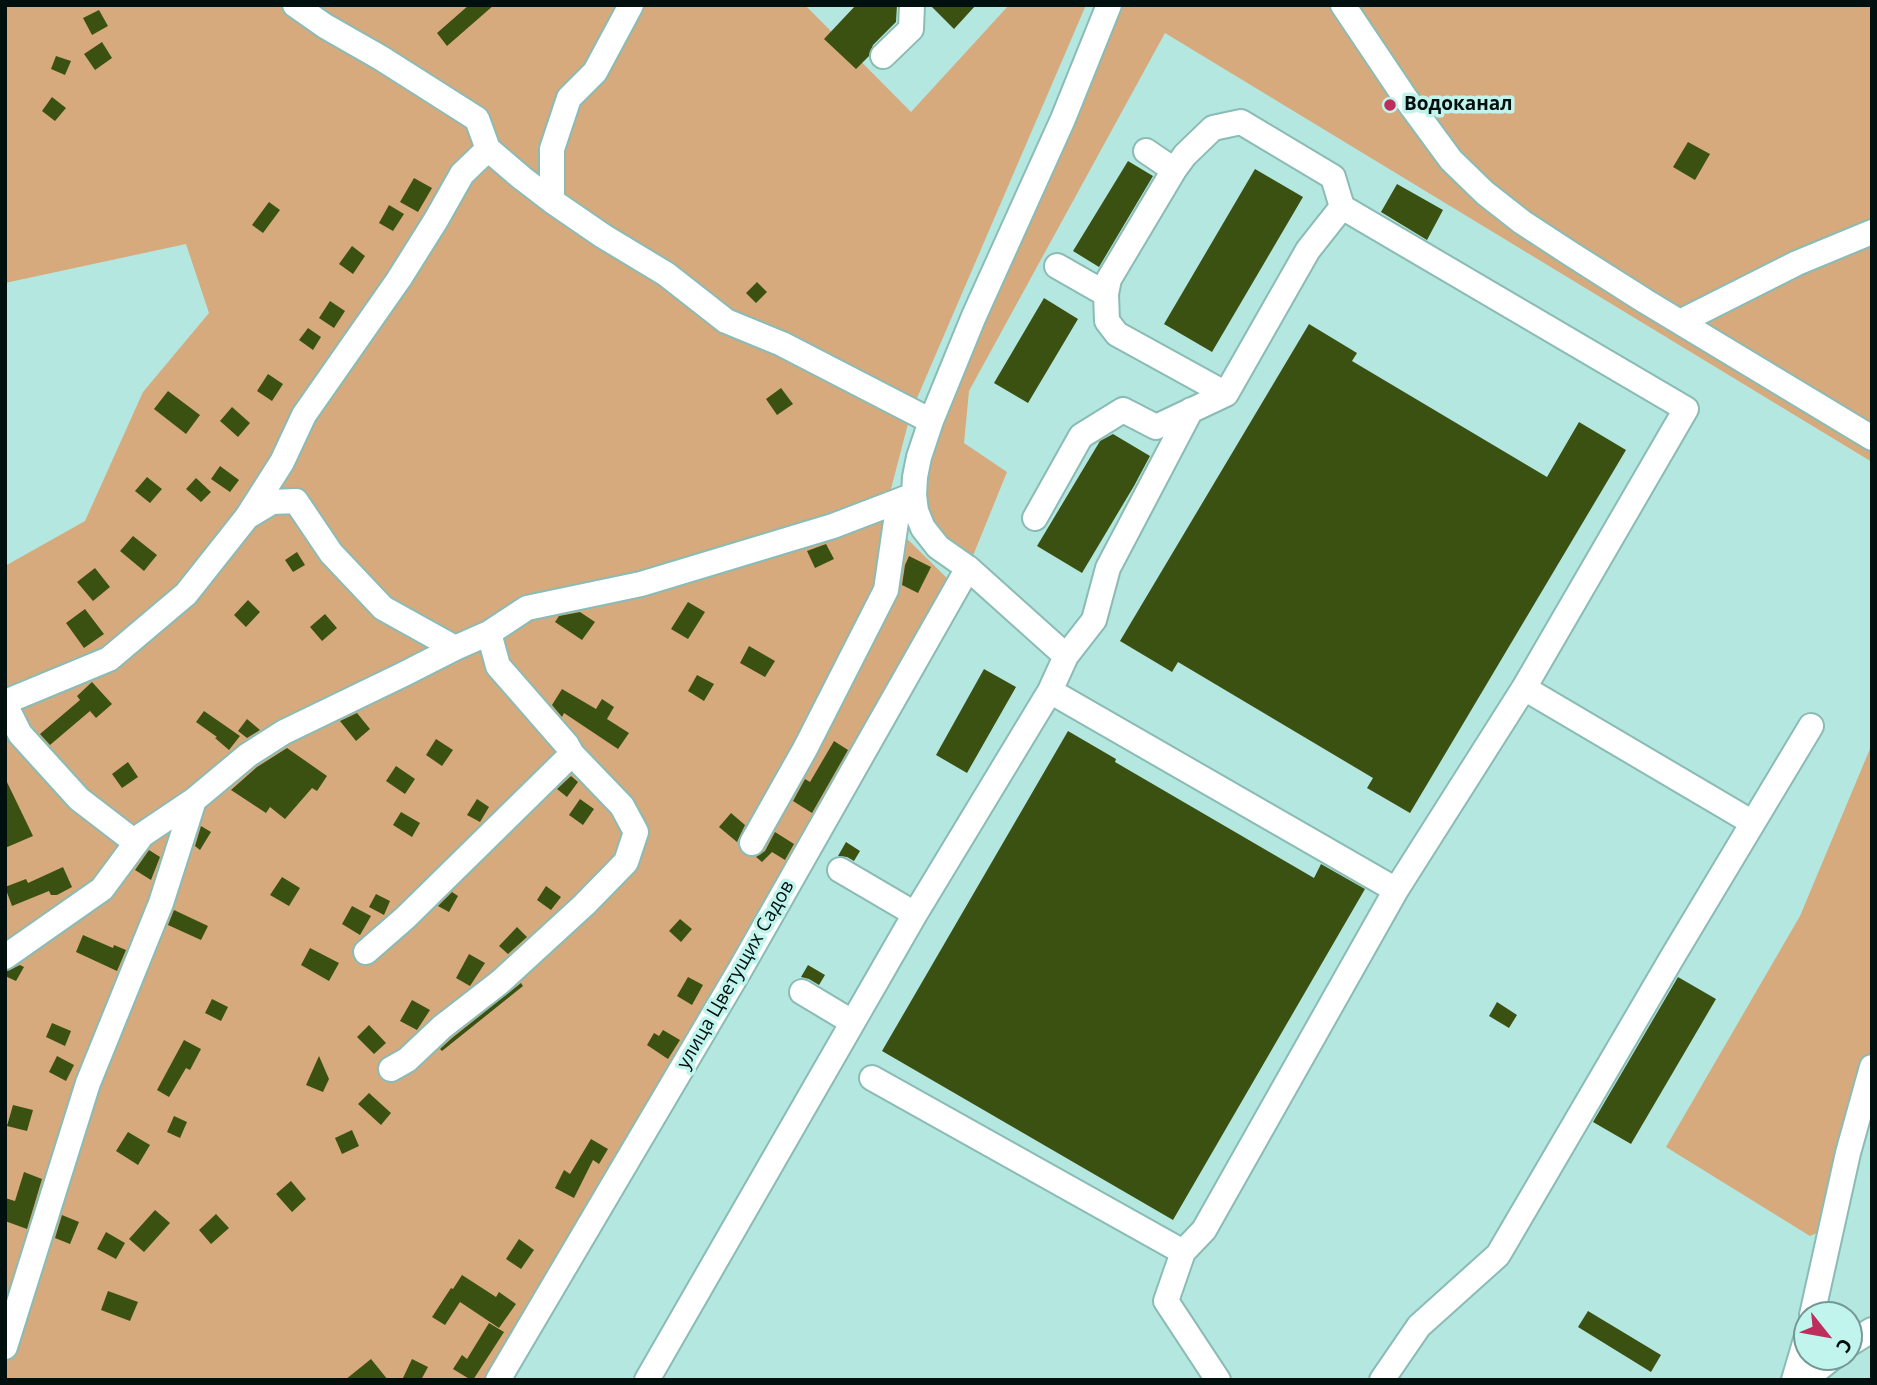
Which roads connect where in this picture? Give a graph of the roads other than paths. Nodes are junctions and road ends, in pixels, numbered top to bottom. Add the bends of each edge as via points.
1 (296, 5) edge
2 (631, 5) edge
3 (912, 5) edge
4 (1108, 5) edge
5 (1343, 5) edge
6 (883, 57) dead end
7 (488, 149) junction
8 (1146, 150) dead end
9 (1174, 170) junction
10 (552, 201) junction
11 (1342, 207) junction
12 (1872, 232) edge
13 (1057, 266) dead end
14 (1107, 295) junction
15 (1680, 322) junction
16 (1226, 394) junction
17 (1191, 410) junction
18 (931, 421) junction
19 (1872, 438) edge
20 (282, 462) junction
21 (907, 498) junction
22 (296, 501) junction
23 (247, 517) junction
24 (1035, 518) dead end
25 (968, 568) junction
26 (489, 633) junction
27 (455, 648) junction
28 (1066, 656) junction
29 (1524, 688) junction
30 (1050, 691) junction
31 (5, 703) edge
32 (1811, 726) dead end
33 (572, 754) junction
34 (194, 800) junction
35 (1753, 823) junction
36 (135, 842) junction
37 (752, 843) dead end
38 (840, 870) dead end
39 (1396, 890) junction
40 (915, 914) junction
41 (366, 952) dead end
42 (5, 957) edge
43 (802, 992) dead end
44 (852, 1022) junction
45 (1872, 1067) edge
46 (391, 1069) dead end
47 (872, 1078) dead end
48 (1866, 1111) edge
49 (1183, 1252) junction
50 (1815, 1301) edge
51 (5, 1348) edge
52 (1816, 1371) edge
53 (498, 1380) edge
54 (647, 1380) edge
55 (1218, 1380) edge
56 (1382, 1380) edge
57 (1796, 1380) edge

1 - 7 street via 477,119
2 - 10 street via 595,72 569,98 552,149
3 - 6 street via 911,29
4 - 18 street
5 - 15 street via 1451,160 1485,193 1522,222
7 - 10 street
7 - 20 street via 462,174 399,279 304,415
8 - 9 street
9 - 11 street via 1213,128 1241,122 1333,177
9 - 14 street via 1109,279
10 - 18 street via 666,274 726,321 782,344
11 - 16 street via 1308,250
11 - 29 street via 1686,409
12 - 15 street via 1797,263
13 - 14 street
14 - 16 street via 1107,321 1117,334
15 - 19 street
16 - 17 street
17 - 24 street via 1156,427 1122,410 1081,436
17 - 28 street via 1108,568 1094,620
18 - 21 street
20 - 22 street
20 - 23 street
21 - 25 street via 938,547
21 - 26 street via 833,526 641,584 527,608
21 - 37 street via 886,590
22 - 23 street via 272,502
22 - 27 street via 331,553 383,608
23 - 31 street via 186,594 110,659
25 - 28 street
25 - 53 street, улица Цветущих Садов via 741,968
26 - 27 street
26 - 33 street via 498,666
27 - 34 street via 284,732
28 - 30 street
29 - 35 street
29 - 39 street
30 - 39 street
30 - 40 street
31 - 36 street via 20,734 79,799
32 - 35 street
33 - 41 street
33 - 46 street via 622,806 636,832 626,862 500,982
34 - 36 street
34 - 51 street via 160,903 88,1083
35 - 56 street via 1498,1255 1419,1326
36 - 42 street via 102,889
38 - 40 street
39 - 49 street via 1204,1230
40 - 44 street
43 - 44 street
44 - 54 street
45 - 48 street
47 - 49 street
48 - 50 street via 1848,1153
49 - 55 street via 1166,1301
52 - 57 street

